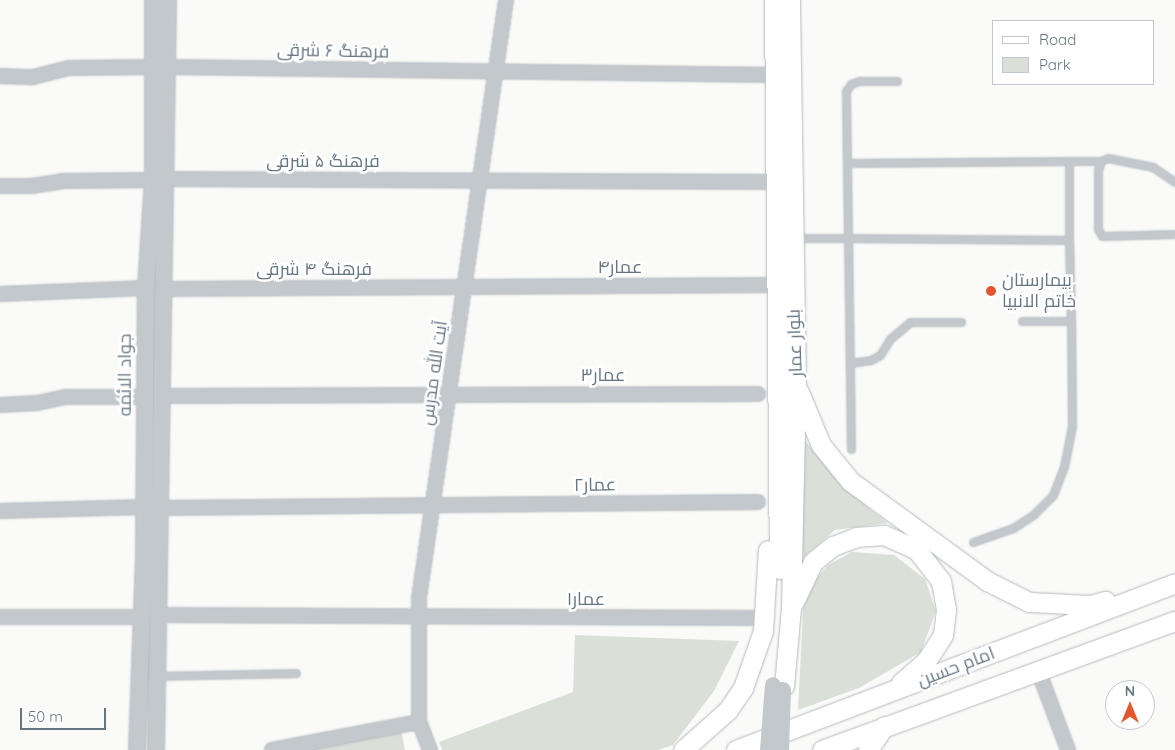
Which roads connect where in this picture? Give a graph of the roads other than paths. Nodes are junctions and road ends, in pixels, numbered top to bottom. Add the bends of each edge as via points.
1 (153, 0) edge
2 (168, 0) edge
3 (506, 0) edge
4 (774, 0) edge
5 (790, 0) edge
6 (160, 67) junction
7 (497, 72) junction
8 (774, 75) junction
9 (0, 76) edge
10 (897, 81) dead end
11 (1101, 160) junction
12 (1069, 161) junction
13 (847, 163) junction
14 (159, 180) junction
15 (481, 180) junction
16 (775, 182) junction
17 (1175, 182) edge
18 (0, 186) edge
19 (1175, 234) edge
20 (784, 238) junction
21 (848, 238) junction
22 (1070, 240) junction
23 (775, 285) junction
24 (465, 287) junction
25 (146, 288) junction
26 (164, 289) junction
27 (0, 294) edge
28 (1022, 321) dead end
29 (1071, 321) junction
30 (961, 322) dead end
31 (850, 363) junction
32 (796, 386) junction
33 (758, 394) dead end
34 (449, 395) junction
35 (162, 396) junction
36 (145, 397) junction
37 (0, 405) edge
38 (851, 449) dead end
39 (778, 458) junction
40 (758, 502) dead end
41 (433, 505) junction
42 (144, 507) junction
43 (161, 508) junction
44 (0, 512) edge
45 (973, 542) dead end
46 (1170, 585) edge
47 (791, 608) junction
48 (158, 615) junction
49 (0, 617) edge
50 (139, 617) junction
51 (419, 617) junction
52 (753, 618) dead end
53 (1175, 622) edge
54 (1038, 670) junction
55 (296, 673) dead end
56 (155, 676) junction
57 (778, 685) junction
58 (892, 691) junction
59 (419, 722) junction
60 (884, 726) junction
61 (137, 750) edge
62 (156, 750) edge
63 (272, 750) edge
64 (430, 750) edge
65 (683, 750) edge
66 (736, 750) edge
67 (768, 750) edge
68 (781, 750) edge
69 (822, 750) edge
70 (868, 750) edge
71 (1068, 750) edge

1 - 6 street, جواد الائمه
2 - 6 street, جواد الائمه
3 - 7 street, آیت الله مدرس
4 - 8 main road, بلوار عمار
5 - 20 main road, بلوار عمار
6 - 7 street, فرهنگ ۶ شرقی
6 - 9 street, فرهنگ ۶ شرقی via 69,68 33,77
6 - 14 street, جواد الائمه
7 - 8 street, فرهنگ ۶ شرقی
7 - 15 street, آیت الله مدرس
8 - 16 main road, بلوار عمار
10 - 13 lane via 859,81 846,91
11 - 12 lane
11 - 17 lane via 1108,158 1153,166
11 - 19 lane via 1097,186 1098,229 1102,236
12 - 13 lane
12 - 22 lane
13 - 21 lane
14 - 15 street, فرهنگ ۵ شرقی
14 - 18 street, فرهنگ ۵ شرقی via 62,180 32,186
14 - 25 street, جواد الائمه
14 - 26 street, جواد الائمه
15 - 16 street, فرهنگ ۵ شرقی
15 - 24 street, آیت الله مدرس
16 - 20 main road, بلوار عمار
20 - 21 lane
20 - 23 main road, بلوار عمار
20 - 32 main road, بلوار عمار
21 - 22 lane
21 - 31 lane
22 - 29 lane
23 - 24 street, عمار۴
23 - 39 main road, بلوار عمار
24 - 26 street, فرهنگ ۴ شرقی
24 - 34 street, آیت الله مدرس
25 - 27 street
25 - 36 street, جواد الائمه
26 - 35 street, جواد الائمه
28 - 29 lane
29 - 45 lane via 1072,426 1064,468 1053,494 1033,516 1013,528
30 - 31 lane via 910,322 890,339 880,355 871,360
31 - 38 lane
32 - 46 main road via 821,445 850,481 986,581 1029,602 1091,605
32 - 47 main road, بلوار عمار
33 - 34 street, عمار۳
34 - 35 street, عمار۳
34 - 41 street, آیت الله مدرس
35 - 43 street, جواد الائمه
36 - 37 street via 66,397
36 - 42 street, جواد الائمه
39 - 57 main road, بلوار عمار
39 - 65 main road via 768,500 767,598 760,641 743,688 728,710
40 - 41 street, عمار۲
41 - 43 street, عمار۲
41 - 51 street, آیت الله مدرس
42 - 44 street
42 - 50 street, جواد الائمه
43 - 48 street, جواد الائمه
46 - 58 main road, امام حسین
47 - 57 main road, بلوار عمار
47 - 58 main road via 814,562 833,546 856,537 884,535 916,548 941,581 946,610 943,635 926,661
48 - 51 street, عمار۱
48 - 56 street, جواد الائمه
49 - 50 street
50 - 61 street, جواد الائمه
51 - 52 street, عمار۱
51 - 59 street, آیت الله مدرس
53 - 54 main road, امام حسین
54 - 60 main road, امام حسین
54 - 71 street
55 - 56 lane
56 - 62 street, جواد الائمه
57 - 67 street, bridge
57 - 68 street, bridge
58 - 66 main road, امام حسین
59 - 63 street
59 - 64 street, آیت الله مدرس
60 - 69 main road, امام حسین
60 - 70 main road

